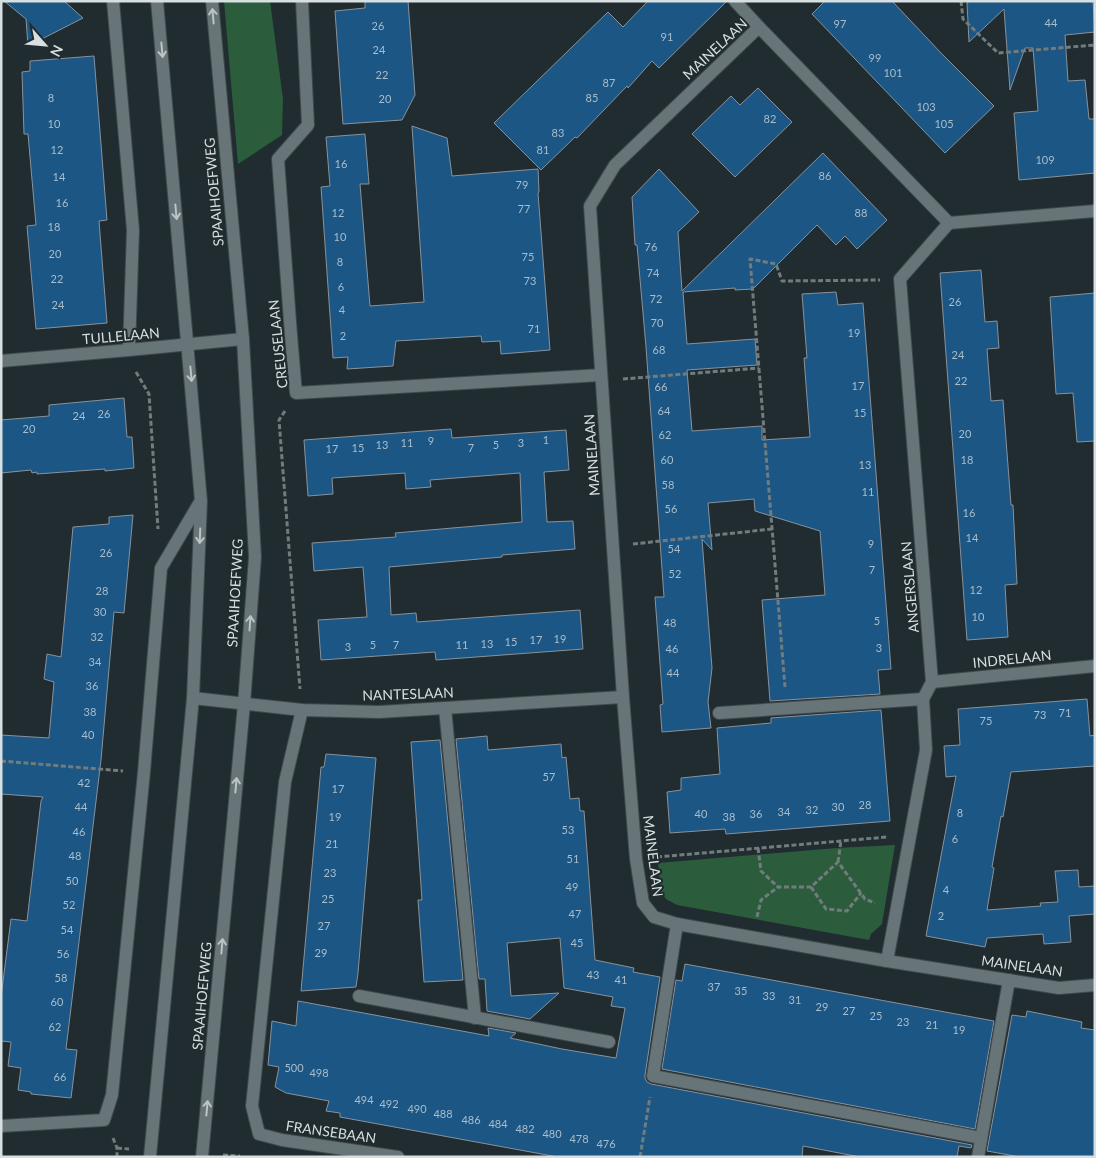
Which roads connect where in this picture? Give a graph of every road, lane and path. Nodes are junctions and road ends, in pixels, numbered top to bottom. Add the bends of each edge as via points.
1 (113, 1) edge
2 (157, 1) edge
3 (212, 1) edge
4 (302, 1) edge
5 (735, 1) edge
6 (961, 1) edge
7 (759, 27) junction
8 (1095, 45) edge
9 (1095, 211) edge
10 (950, 223) junction
11 (900, 279) junction
12 (243, 338) junction
13 (188, 344) junction
14 (129, 350) junction
15 (1, 361) edge
16 (759, 368) junction
17 (602, 378) junction
18 (296, 393) junction
19 (201, 501) junction
20 (158, 529) dead end
21 (772, 529) junction
22 (613, 547) junction
23 (1095, 666) edge
24 (932, 682) junction
25 (624, 696) junction
26 (193, 698) junction
27 (923, 699) junction
28 (244, 704) junction
29 (445, 708) junction
30 (786, 708) junction
31 (302, 710) junction
32 (719, 713) dead end
33 (910, 835) junction
34 (840, 841) junction
35 (758, 848) junction
36 (636, 859) junction
37 (838, 862) junction
38 (778, 887) junction
39 (811, 887) junction
40 (861, 892) junction
41 (897, 912) junction
42 (677, 924) junction
43 (752, 936) junction
44 (887, 961) junction
45 (1009, 980) junction
46 (1095, 986) edge
47 (359, 996) dead end
48 (475, 1018) junction
49 (609, 1042) dead end
50 (653, 1076) junction
51 (1, 1126) edge
52 (981, 1138) junction
53 (117, 1148) dead end
54 (117, 1157) edge
55 (150, 1157) edge
56 (202, 1157) edge
57 (398, 1157) edge
58 (640, 1157) edge
59 (978, 1157) edge

1 - 14 street via 133,230
2 -> 13 street
12 -> 3 street, SPAAIHOEFWEG
4 - 18 street, CREUSELAAN via 308,125 278,159
5 - 7 street
6 - 8 path via 963,20 998,53
7 - 10 street, MAINELAAN
7 - 17 street, MAINELAAN via 615,165 590,206
9 - 10 street
10 - 11 street
11 - 16 path via 782,281 776,264 750,259
11 - 24 street, ANGERSLAAN
12 - 13 street, TULLELAAN
28 -> 12 street, SPAAIHOEFWEG via 255,557
13 - 14 street, TULLELAAN
13 -> 19 street
14 - 15 street, TULLELAAN
14 - 20 path via 131,363 149,394
16 - 17 path
16 - 21 path
17 - 18 street, CREUSELAAN
17 - 22 street, MAINELAAN
18 - 31 path via 279,420
19 -> 26 street
19 - 51 street via 161,568 112,1095 104,1120
21 - 22 path
21 - 30 path
22 - 25 street, MAINELAAN
23 - 24 street, INDRELAAN
24 - 27 street
25 - 29 street, NANTESLAAN
25 - 36 street, MAINELAAN
26 - 28 street, NANTESLAAN
26 - 55 street
27 - 30 street
27 - 33 street via 926,750
28 - 31 street, NANTESLAAN
56 -> 28 street, SPAAIHOEFWEG
29 - 31 street, NANTESLAAN via 379,712
29 - 48 street
30 - 32 street
31 - 57 street, FRANSEBAAN via 285,782 252,1106 260,1134
33 - 34 path
33 - 41 street
34 - 35 path
34 - 37 path
35 - 36 path
35 - 38 path via 761,871
36 - 42 street, MAINELAAN via 643,903 654,917
37 - 39 path
37 - 40 path
38 - 39 path
38 - 43 path via 761,900
39 - 40 path via 826,909 847,911
40 - 41 path via 865,899
41 - 44 street
42 - 43 street, MAINELAAN
42 - 50 street
43 - 44 street, MAINELAAN
44 - 45 street, MAINELAAN
45 - 46 street, MAINELAAN via 1059,988
45 - 52 street
47 - 48 street
48 - 49 street
50 - 52 street
50 - 58 path
52 - 59 street
53 - 54 path

